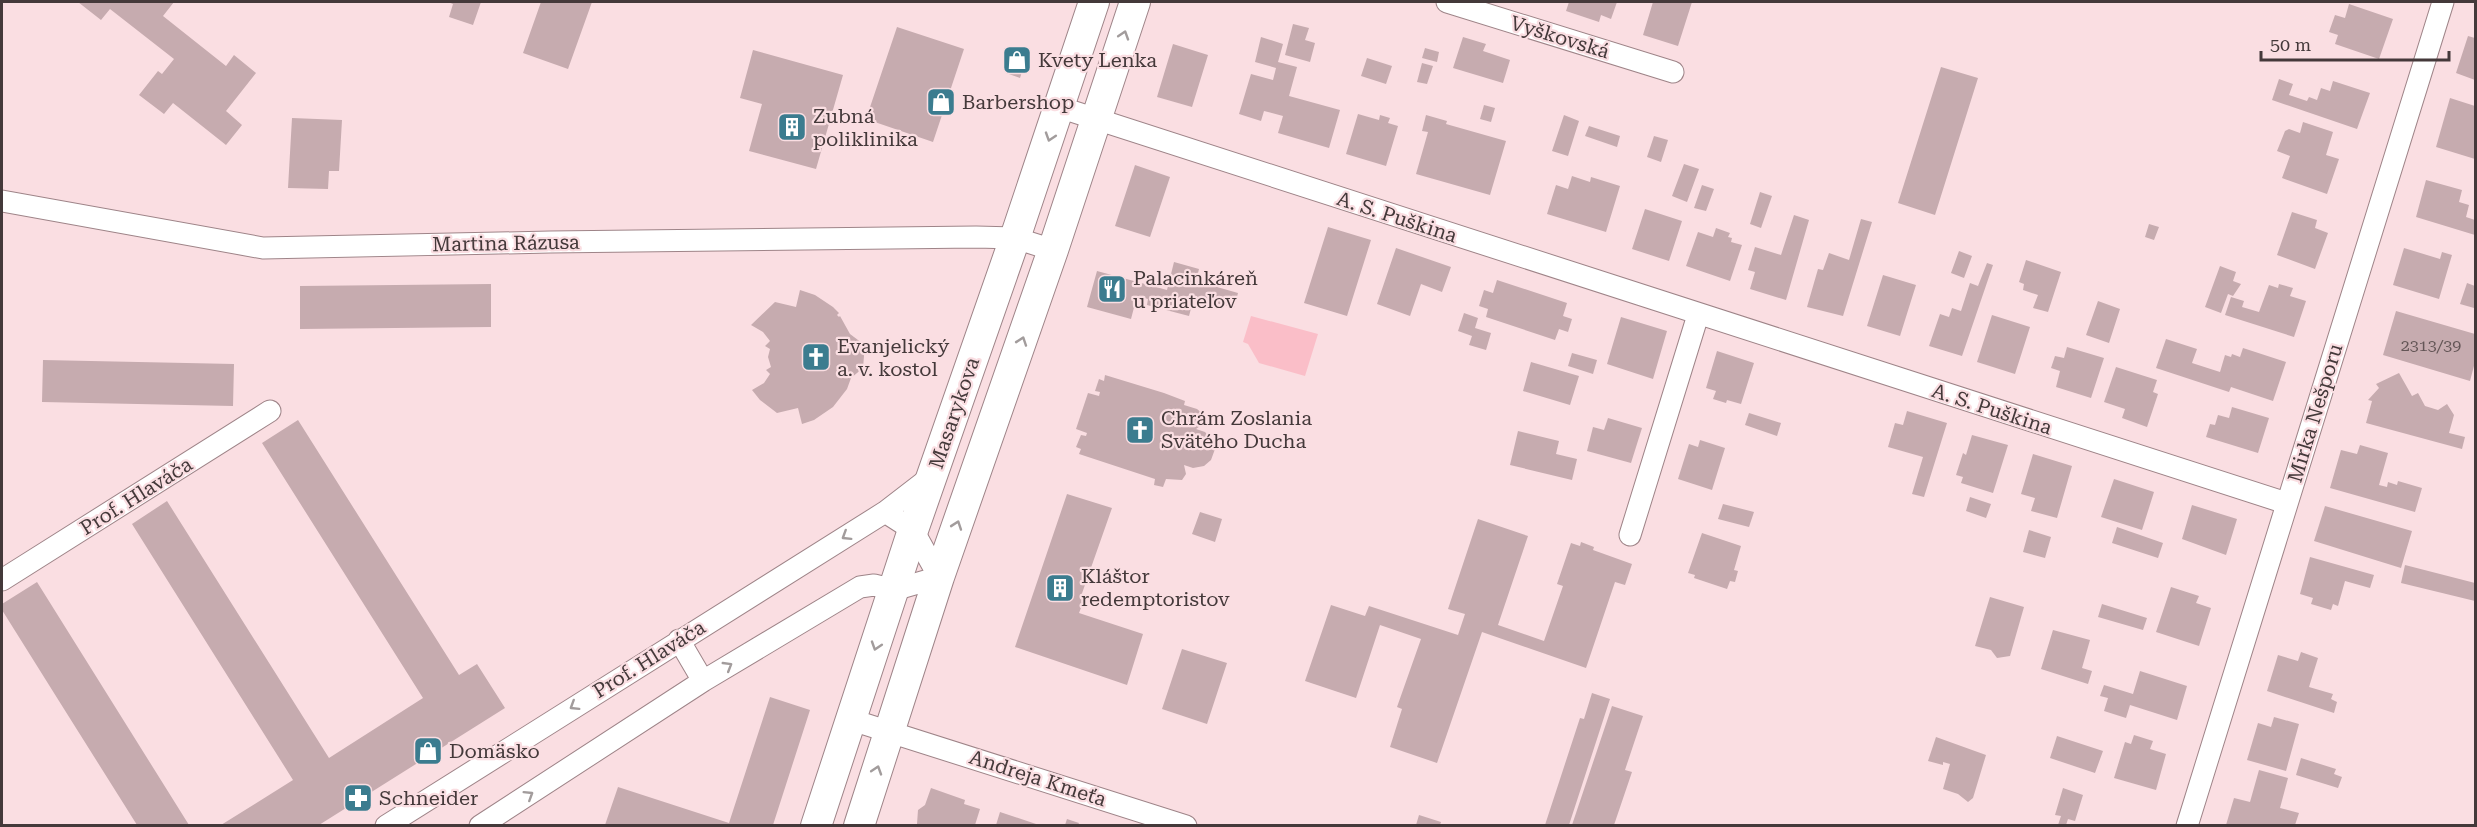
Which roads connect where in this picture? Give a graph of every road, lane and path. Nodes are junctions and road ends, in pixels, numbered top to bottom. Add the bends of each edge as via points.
1 (1094, 2) edge
2 (1135, 2) edge
3 (1447, 2) edge
4 (2443, 2) edge
5 (1673, 72) dead end
6 (1059, 107) junction
7 (1096, 120) junction
8 (2, 201) edge
9 (1015, 238) junction
10 (1053, 250) junction
11 (1698, 315) junction
12 (270, 411) dead end
13 (933, 474) junction
14 (2286, 503) junction
15 (885, 512) junction
16 (914, 530) junction
17 (1630, 535) dead end
18 (939, 577) junction
19 (2, 580) edge
20 (894, 590) junction
21 (679, 640) junction
22 (703, 681) junction
23 (852, 720) junction
24 (890, 731) junction
25 (386, 825) edge
26 (480, 825) edge
27 (816, 825) edge
28 (859, 825) edge
29 (1186, 825) edge
30 (2187, 825) edge

1 - 6 main road, Masarykova
7 -> 2 main road, Masarykova
3 - 5 street, Vyškovská
4 - 14 street, Mirka Nešporu
6 - 7 street, A. S. Puškina
6 -> 9 main road, Masarykova
7 - 10 main road, Masarykova
7 - 11 street, A. S. Puškina
8 - 9 street, Martina Rázusa via 263,248
9 - 10 street, Martina Rázusa
9 - 13 main road, Masarykova
18 -> 10 main road, Masarykova
11 - 14 street, A. S. Puškina
11 - 17 street
12 - 19 street, Prof. Hlaváča
13 - 15 street, Prof. Hlaváča
13 - 16 main road, Masarykova
14 - 30 street, Mirka Nešporu
15 - 16 street
15 -> 21 street, Prof. Hlaváča
16 - 18 street
16 - 20 main road, Masarykova
18 - 20 street
18 - 24 main road, Masarykova
22 -> 20 street via 860,587 874,585
20 -> 23 main road, Masarykova
21 - 22 street
21 -> 25 street, Prof. Hlaváča
26 -> 22 street
23 - 24 street, Andreja Kmeťa
23 - 27 main road, Masarykova
28 -> 24 main road, Masarykova
24 - 29 street, Andreja Kmeťa

